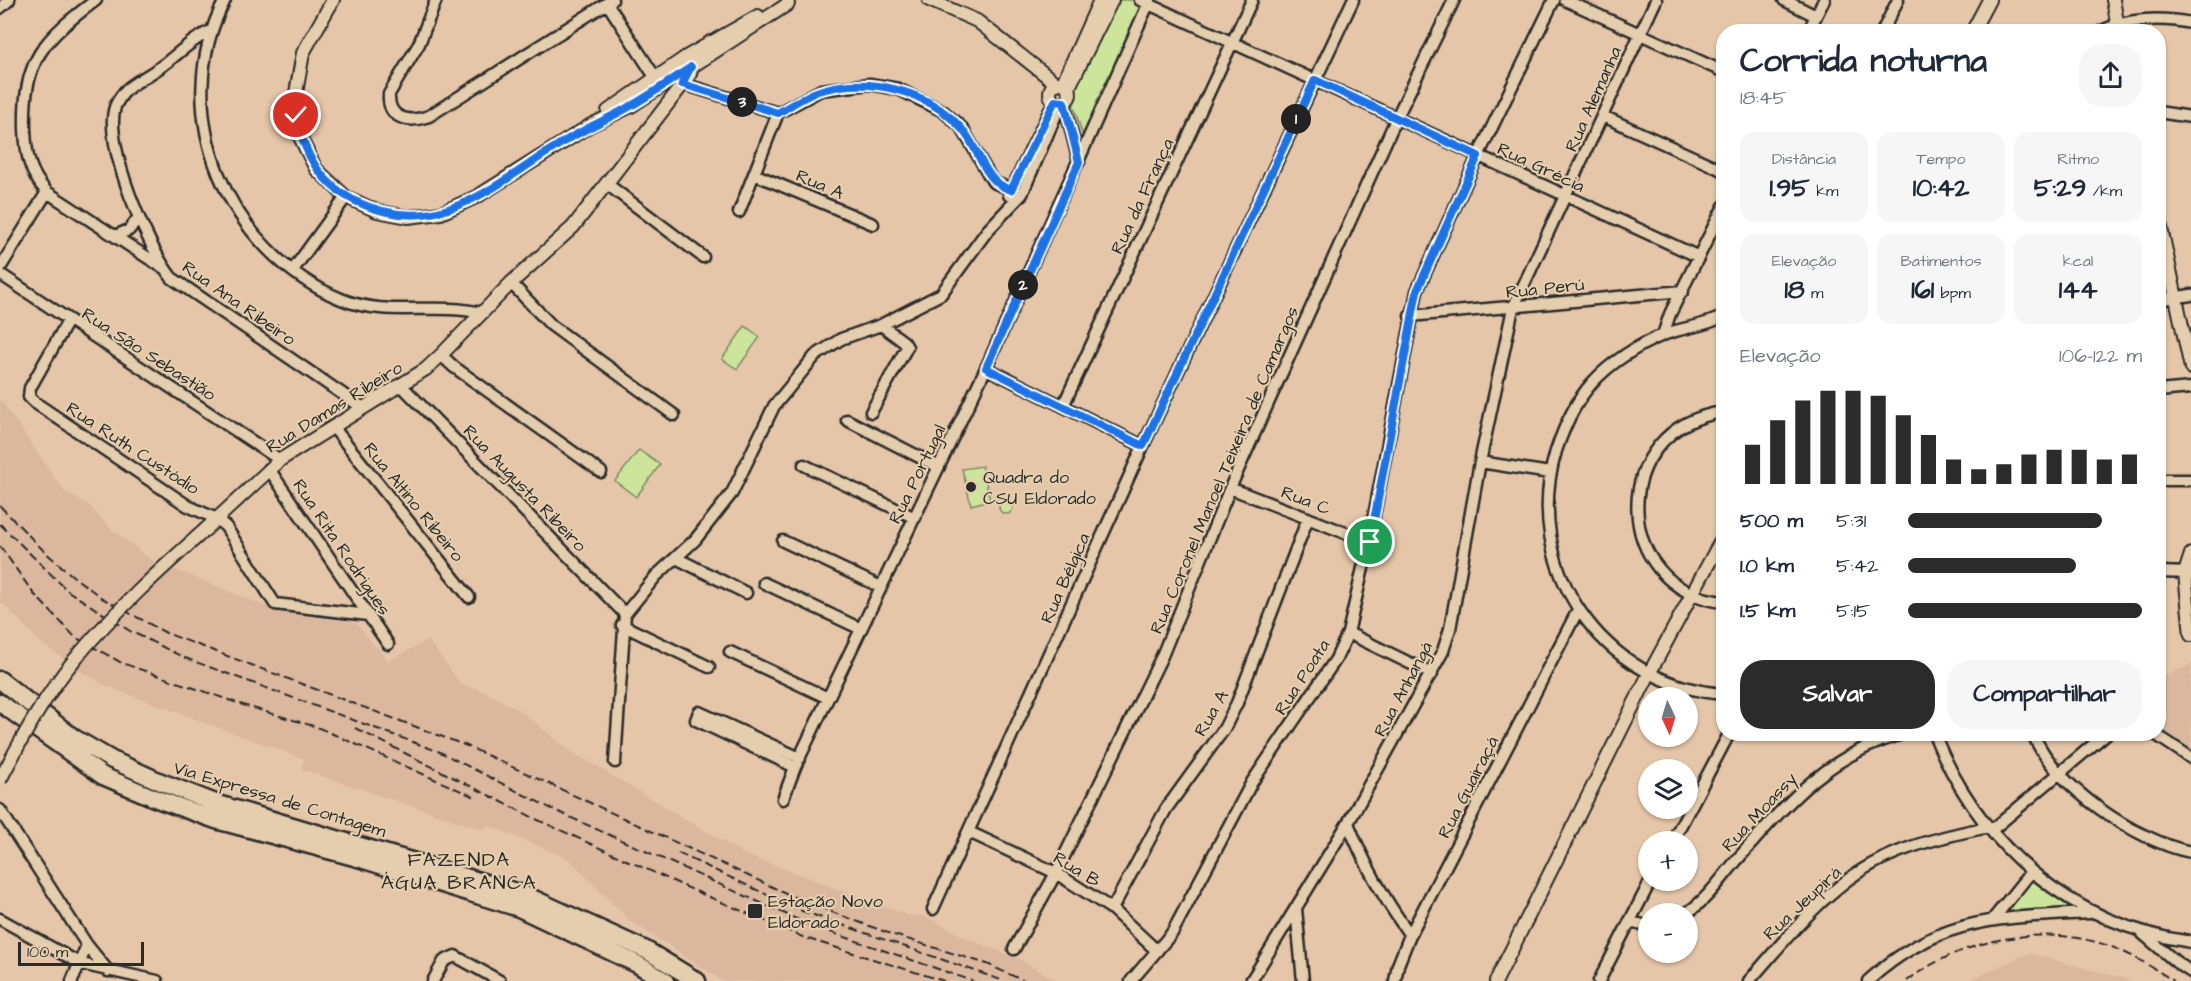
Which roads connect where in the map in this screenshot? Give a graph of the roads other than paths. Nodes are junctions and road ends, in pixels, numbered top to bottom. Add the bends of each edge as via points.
1 (9, 0) edge
2 (96, 0) edge
3 (225, 0) edge
4 (333, 0) edge
5 (436, 0) edge
6 (929, 0) edge
7 (1112, 0) edge
8 (1252, 0) edge
9 (1353, 0) edge
10 (1454, 0) edge
11 (1554, 0) edge
12 (1565, 0) edge
13 (1656, 0) edge
14 (1784, 0) edge
15 (1824, 0) edge
16 (1898, 0) edge
17 (1989, 0) edge
18 (2113, 0) edge
19 (1099, 1) edge
20 (1146, 1) edge
21 (609, 2) edge
22 (793, 2) edge
23 (0, 8) edge
24 (1816, 16) junction
25 (2191, 22) edge
26 (1812, 24) edge
27 (1886, 24) edge
28 (1976, 24) edge
29 (2118, 24) edge
30 (2136, 24) edge
31 (211, 31) junction
32 (1640, 34) junction
33 (710, 42) junction
34 (1231, 43) junction
35 (691, 67) junction
36 (1716, 68) edge
37 (656, 78) junction
38 (1315, 80) junction
39 (682, 84) junction
40 (1061, 94) junction
41 (631, 106) junction
42 (778, 113) junction
43 (2166, 113) edge
44 (1603, 116) junction
45 (1397, 117) junction
46 (2191, 117) edge
47 (591, 125) junction
48 (1478, 156) junction
49 (1082, 157) junction
50 (1716, 167) edge
51 (754, 174) junction
52 (607, 184) junction
53 (1011, 190) junction
54 (46, 192) junction
55 (1022, 194) junction
56 (346, 196) junction
57 (1566, 197) junction
58 (1004, 211) junction
59 (739, 212) dead end
60 (139, 217) junction
61 (1716, 222) edge
62 (873, 224) dead end
63 (115, 236) junction
64 (2166, 252) edge
65 (1699, 256) junction
66 (703, 257) dead end
67 (0, 268) edge
68 (165, 269) junction
69 (293, 270) junction
70 (0, 274) edge
71 (511, 283) junction
72 (1683, 291) junction
73 (2191, 295) edge
74 (2176, 299) junction
75 (2166, 300) edge
76 (1514, 308) junction
77 (481, 313) junction
78 (1670, 314) junction
79 (1410, 316) junction
80 (1716, 320) edge
81 (68, 321) junction
82 (881, 325) junction
83 (1675, 332) junction
84 (1663, 335) junction
85 (441, 356) junction
86 (986, 368) junction
87 (2191, 368) edge
88 (401, 385) junction
89 (2191, 388) edge
90 (2166, 390) edge
91 (1063, 406) junction
92 (363, 408) junction
93 (872, 412) dead end
94 (1716, 414) edge
95 (674, 415) dead end
96 (847, 420) dead end
97 (333, 427) junction
98 (1143, 446) junction
99 (280, 460) junction
100 (1480, 462) junction
101 (804, 465) dead end
102 (939, 467) junction
103 (269, 469) junction
104 (601, 472) dead end
105 (1550, 473) junction
106 (2166, 480) edge
107 (2191, 480) edge
108 (1230, 488) junction
109 (915, 518) junction
110 (1308, 518) junction
111 (217, 519) junction
112 (783, 541) dead end
113 (1370, 542) junction
114 (1716, 550) edge
115 (2191, 554) edge
116 (676, 558) junction
117 (2166, 572) edge
118 (2188, 573) edge
119 (764, 583) dead end
120 (881, 587) junction
121 (746, 593) dead end
122 (1693, 595) junction
123 (469, 597) dead end
124 (1716, 600) edge
125 (1578, 610) junction
126 (368, 615) junction
127 (623, 619) junction
128 (861, 629) junction
129 (1348, 633) junction
130 (2191, 635) edge
131 (388, 644) dead end
132 (730, 652) dead end
133 (709, 667) dead end
134 (1432, 674) junction
135 (1649, 675) junction
136 (0, 680) edge
137 (1716, 693) edge
138 (828, 698) junction
139 (0, 703) edge
140 (1725, 741) edge
141 (1883, 741) edge
142 (1937, 741) edge
143 (2038, 741) edge
144 (2098, 741) edge
145 (2166, 741) edge
146 (2191, 758) edge
147 (615, 762) dead end
148 (798, 763) junction
149 (2060, 772) junction
150 (0, 780) edge
151 (783, 799) dead end
152 (0, 810) edge
153 (1348, 823) junction
154 (1990, 829) junction
155 (1678, 831) edge
156 (969, 832) junction
157 (2191, 852) edge
158 (2031, 872) junction
159 (1056, 873) junction
160 (1645, 891) edge
161 (1697, 903) edge
162 (933, 909) dead end
163 (1112, 909) junction
164 (1296, 909) junction
165 (2090, 913) junction
166 (1994, 918) junction
167 (0, 919) edge
168 (1629, 922) junction
169 (1638, 924) edge
170 (2139, 931) junction
171 (1410, 935) junction
172 (2178, 940) junction
173 (2191, 942) edge
174 (87, 945) junction
175 (1014, 949) dead end
176 (1157, 951) junction
177 (2176, 962) junction
178 (81, 964) junction
179 (109, 971) junction
180 (2191, 972) edge
181 (72, 981) edge
182 (157, 981) edge
183 (433, 981) edge
184 (500, 981) edge
185 (664, 981) edge
186 (697, 981) edge
187 (1131, 981) edge
188 (1251, 981) edge
189 (1303, 981) edge
190 (1395, 981) edge
191 (1496, 981) edge
192 (1599, 981) edge
193 (1749, 981) edge
194 (1868, 981) edge

1 - 23 street
2 - 54 street via 48,41 26,82 29,165
3 - 31 street
4 - 56 street via 303,53 296,115 300,137 316,169
5 - 21 street via 419,44 389,94 392,110 401,119 416,121 429,116
6 - 40 street via 977,21 1001,38
7 - 40 street
8 - 34 street, Rua da França
9 - 38 street, Rua Bélgica
10 - 45 street, Rua Coronel Manoel Teixeira de Camargos
11 - 48 street, Rua Poata
12 - 32 street
13 - 32 street, Rua Alemanha
14 - 24 street
15 - 24 street
16 - 27 street
17 - 28 street
18 - 29 street
19 - 40 street
20 - 34 street, Rua Grécia
20 - 49 street, Rua Portugal
21 - 37 street
22 - 33 street
22 - 35 street
24 - 26 street
25 - 30 street via 2164,19
31 - 60 street, Rua Ana Ribeiro via 126,89 115,108 119,158
31 - 69 street via 203,78 203,108 211,154 235,209 270,254
32 - 36 street
32 - 44 street, Rua Alemanha
33 - 35 street via 693,58
33 - 37 street
34 - 38 street, Rua Grécia
34 - 91 street, Rua da França
35 - 39 street, Rua Damas Ribeiro
35 - 41 street
37 - 41 street via 653,86
37 - 47 street
38 - 45 street, Rua Grécia
38 - 98 street, Rua Bélgica
39 - 42 street
39 - 52 street, Rua Damas Ribeiro
40 - 49 street
40 - 53 street
40 - 55 street
41 - 47 street
42 - 51 street
42 - 53 street via 821,90 870,84 898,90 943,111 962,128 993,182
43 - 46 street
44 - 50 street
44 - 57 street, Rua Alemanha
45 - 48 street, Rua Grécia
45 - 108 street, Rua Coronel Manoel Teixeira de Camargos
47 - 56 street via 478,196 441,213 408,217 377,211
48 - 57 street, Rua Grécia
48 - 79 street, Rua Poata via 1417,291
49 - 86 street, Rua Portugal
51 - 59 street
51 - 62 street, Rua A
52 - 66 street
52 - 71 street, Rua Damas Ribeiro via 560,242
53 - 55 street
53 - 58 street
54 - 63 street
54 - 67 street
55 - 58 street
56 - 69 street
57 - 65 street, Rua Grécia
57 - 76 street, Rua Alemanha
58 - 82 street via 941,294
60 - 63 street via 129,230
60 - 68 street, Rua Ana Ribeiro
61 - 65 street
63 - 68 street
64 - 74 street
65 - 72 street
68 - 92 street, Rua Ana Ribeiro via 183,286
69 - 77 street via 342,299 381,309 467,309
70 - 81 street, Rua São Sebastião
71 - 77 street, Rua Damas Ribeiro
71 - 95 street via 550,325
72 - 76 street, Rua Perú
72 - 78 street
73 - 74 street
74 - 75 street
74 - 87 street
76 - 79 street, Rua Perú
76 - 100 street, Rua Anhangá
77 - 85 street, Rua Damas Ribeiro
78 - 83 street
78 - 84 street
79 - 113 street, Rua Poata
80 - 83 street
81 - 99 street, Rua São Sebastião
81 - 111 street, Rua Ruth Custódio via 30,388 29,398 188,506
82 - 93 street via 907,347
82 - 116 street via 832,345 815,356 793,380 774,406 732,493
83 - 84 street
84 - 105 street via 1614,362 1592,383 1573,409
85 - 88 street, Rua Damas Ribeiro
85 - 104 street
86 - 91 street
86 - 102 street, Rua Portugal
88 - 92 street, Rua Damas Ribeiro
88 - 127 street, Rua Augusta Ribeiro
89 - 90 street
91 - 98 street
92 - 97 street, Rua Damas Ribeiro
94 - 122 street via 1691,421 1670,434 1646,464 1637,487 1636,513 1645,545 1669,578
96 - 102 street
97 - 99 street, Rua Damas Ribeiro
97 - 123 street, Rua Altino Ribeiro
98 - 156 street, Rua Bélgica
99 - 103 street, Rua Damas Ribeiro
100 - 105 street
100 - 134 street, Rua Anhangá via 1450,629
101 - 109 street
102 - 109 street, Rua Portugal
103 - 111 street, Rua Damas Ribeiro
103 - 126 street, Rua Rita Rodrigues
105 - 125 street via 1546,519 1551,551
106 - 107 street
108 - 110 street, Rua C
108 - 159 street, Rua Coronel Manoel Teixeira de Camargos via 1162,656
109 - 120 street, Rua Portugal
110 - 113 street, Rua C
110 - 163 street, Rua A via 1224,729 1166,809
111 - 126 street via 275,604
111 - 150 street, Rua Damas Ribeiro, bridge via 138,591 74,660 33,719
112 - 120 street
113 - 129 street, Rua Poata
114 - 122 street
115 - 118 street
116 - 121 street
116 - 127 street via 656,576
117 - 118 street
118 - 130 street
119 - 128 street
120 - 128 street, Rua Portugal
122 - 124 street
122 - 135 street
125 - 135 street via 1602,638
125 - 171 street, Rua Guairaçá
126 - 131 street, Rua Rita Rodrigues
127 - 133 street, Rua Augusta Ribeiro
127 - 147 street
128 - 138 street, Rua Portugal
129 - 134 street
129 - 176 street, Rua Poata via 1336,659 1252,782 1172,933
132 - 138 street
134 - 153 street, Rua Anhangá
135 - 137 street via 1667,684
135 - 191 street
136 - 186 highway, Via Expressa de Contagem via 74,738 161,782 218,804 523,894 646,950
138 - 148 street, Rua Portugal
139 - 185 highway, Via Expressa de Contagem via 103,776 157,799 216,820 358,858 519,908 637,964
140 - 155 street
141 - 161 street, Rua Moassy via 1856,751 1819,774 1787,802
142 - 154 street via 1954,775
143 - 149 street
144 - 149 street, Rua Jeupirá
145 - 146 street
148 - 148 street via 699,712 696,720
148 - 151 street, Rua Portugal
149 - 154 street, Rua Jeupirá
149 - 157 street via 2114,818 2173,849
152 - 174 street
153 - 164 street, Rua Anhangá
153 - 171 street via 1385,902
154 - 158 street
154 - 193 street, Rua Jeupirá via 1920,844 1878,862 1842,884
156 - 159 street, Rua B
156 - 162 street, Rua Bélgica
158 - 165 street
158 - 166 street
159 - 163 street, Rua B
159 - 175 street, Rua Coronel Manoel Teixeira de Camargos
160 - 168 street
163 - 176 street, Rua B
164 - 188 street, Rua Anhangá
164 - 189 street
165 - 166 street
165 - 170 street
166 - 194 street via 1936,935 1890,961
167 - 178 street
168 - 169 street
168 - 192 street
170 - 172 street
170 - 177 street
171 - 190 street, Rua Guairaçá
172 - 173 street
172 - 177 street
174 - 178 street
174 - 179 street
176 - 187 street, Rua Poata
177 - 180 street
178 - 179 street
178 - 181 street
179 - 182 street
183 - 184 street via 444,961 455,956

